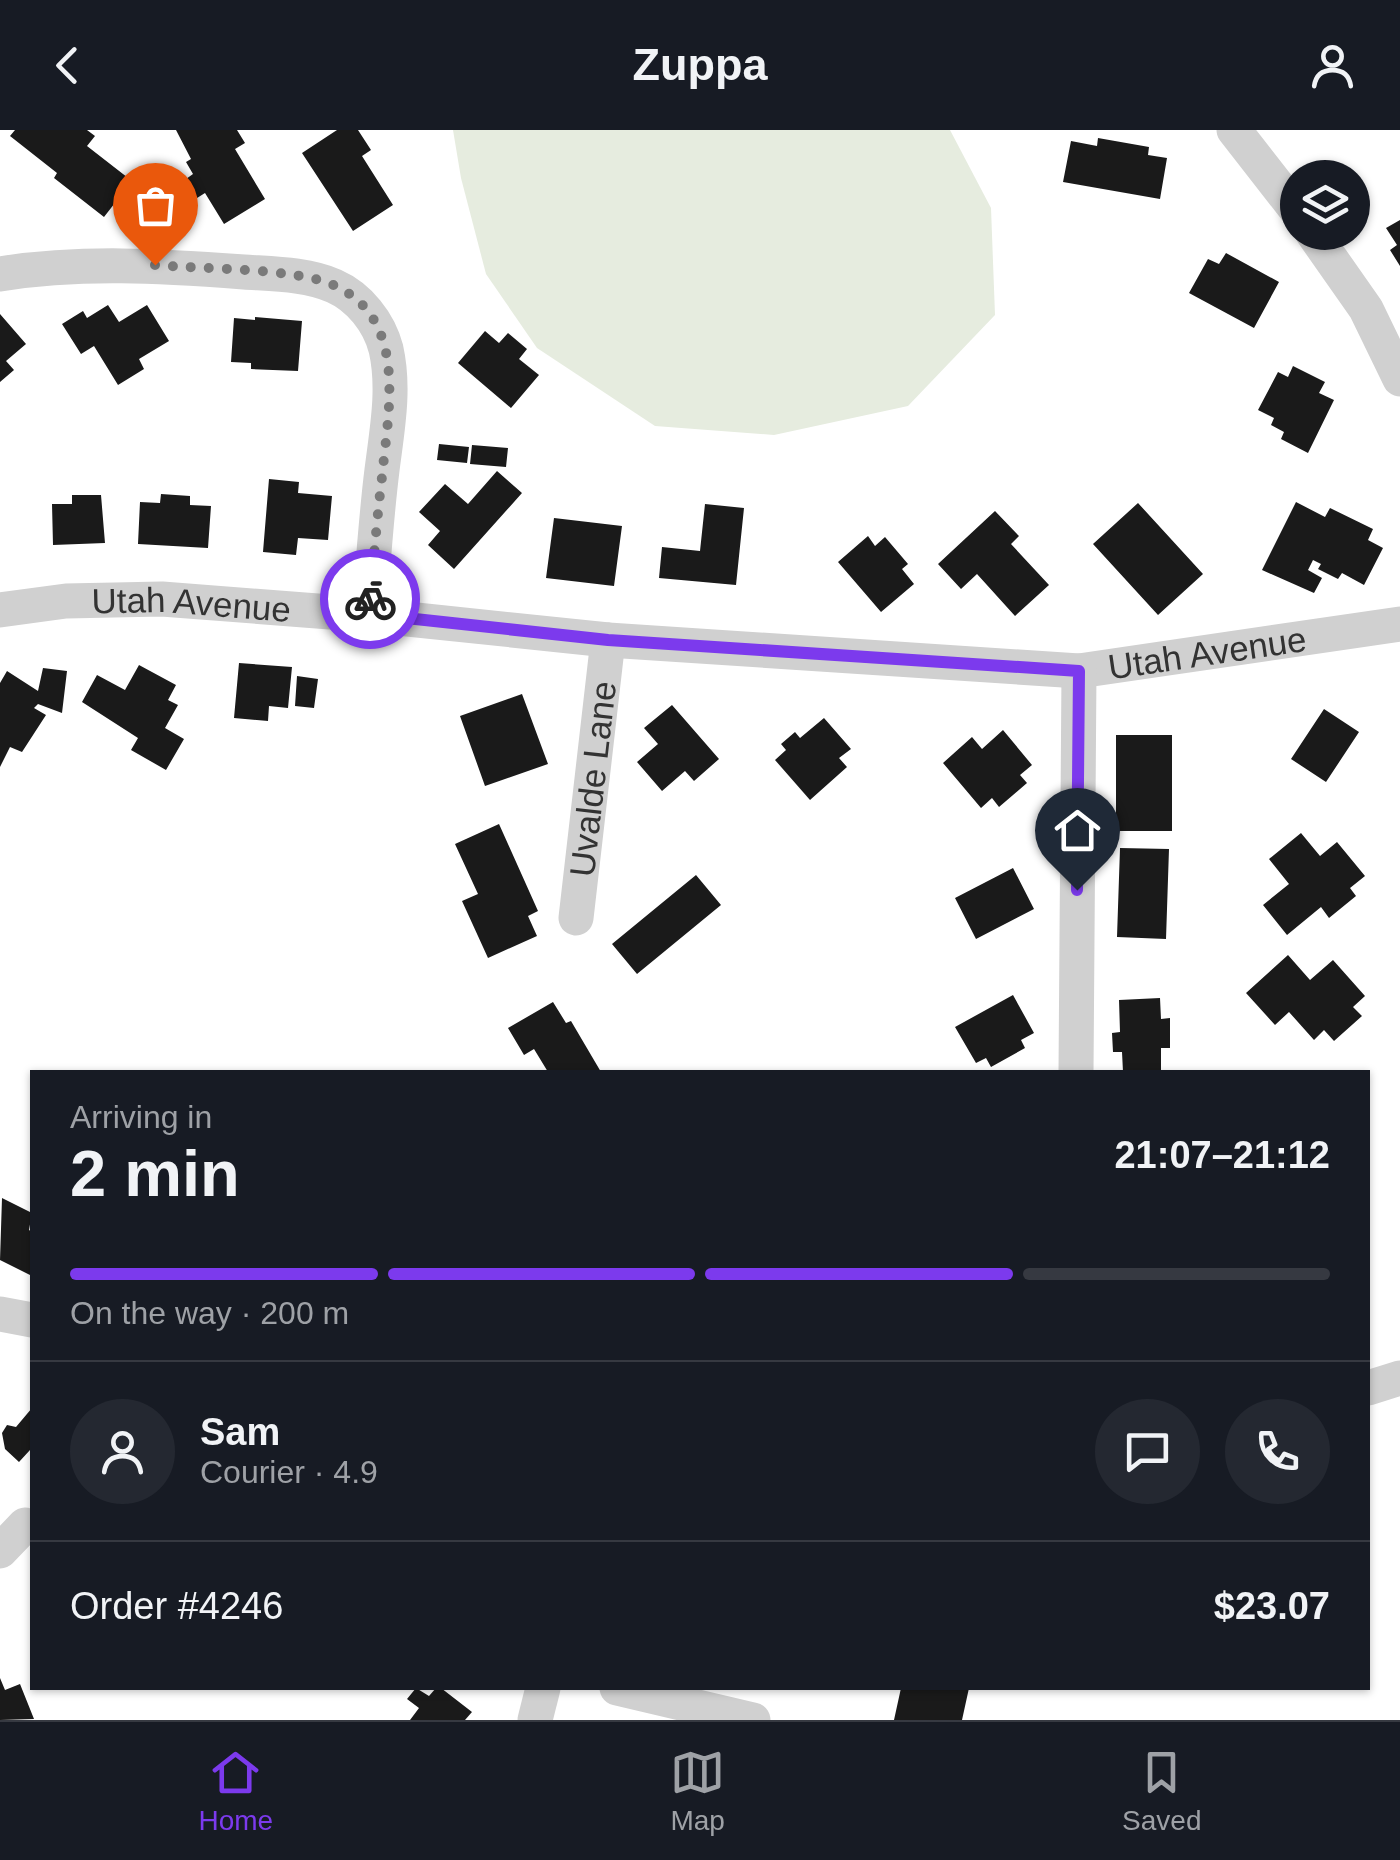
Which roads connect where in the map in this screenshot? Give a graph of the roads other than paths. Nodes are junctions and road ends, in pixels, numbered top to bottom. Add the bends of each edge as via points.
1 (1234, 130) edge
2 (1280, 189) edge
3 (1325, 250) edge
4 (0, 274) edge
5 (1400, 379) edge
6 (0, 610) edge
7 (369, 614) junction
8 (1400, 624) edge
9 (608, 640) junction
10 (1079, 671) junction
11 (576, 918) dead end
12 (1076, 1070) edge
13 (0, 1314) edge
14 (30, 1320) edge
15 (1400, 1378) edge
16 (1370, 1387) edge
17 (25, 1526) dead end
18 (0, 1551) edge
19 (543, 1690) edge
20 (626, 1690) edge
21 (536, 1720) edge
22 (753, 1720) edge

1 - 2 street
3 - 5 street via 1366,309
4 - 7 street via 50,266 155,265 314,279 362,306 380,331 390,389
6 - 7 street, Utah Avenue via 142,598
7 - 9 street, Utah Avenue
8 - 10 street, Utah Avenue
9 - 10 street, Utah Avenue
9 - 11 street, Uvalde Lane
10 - 12 street
13 - 14 street
15 - 16 street
17 - 18 street
19 - 21 street
20 - 22 street

